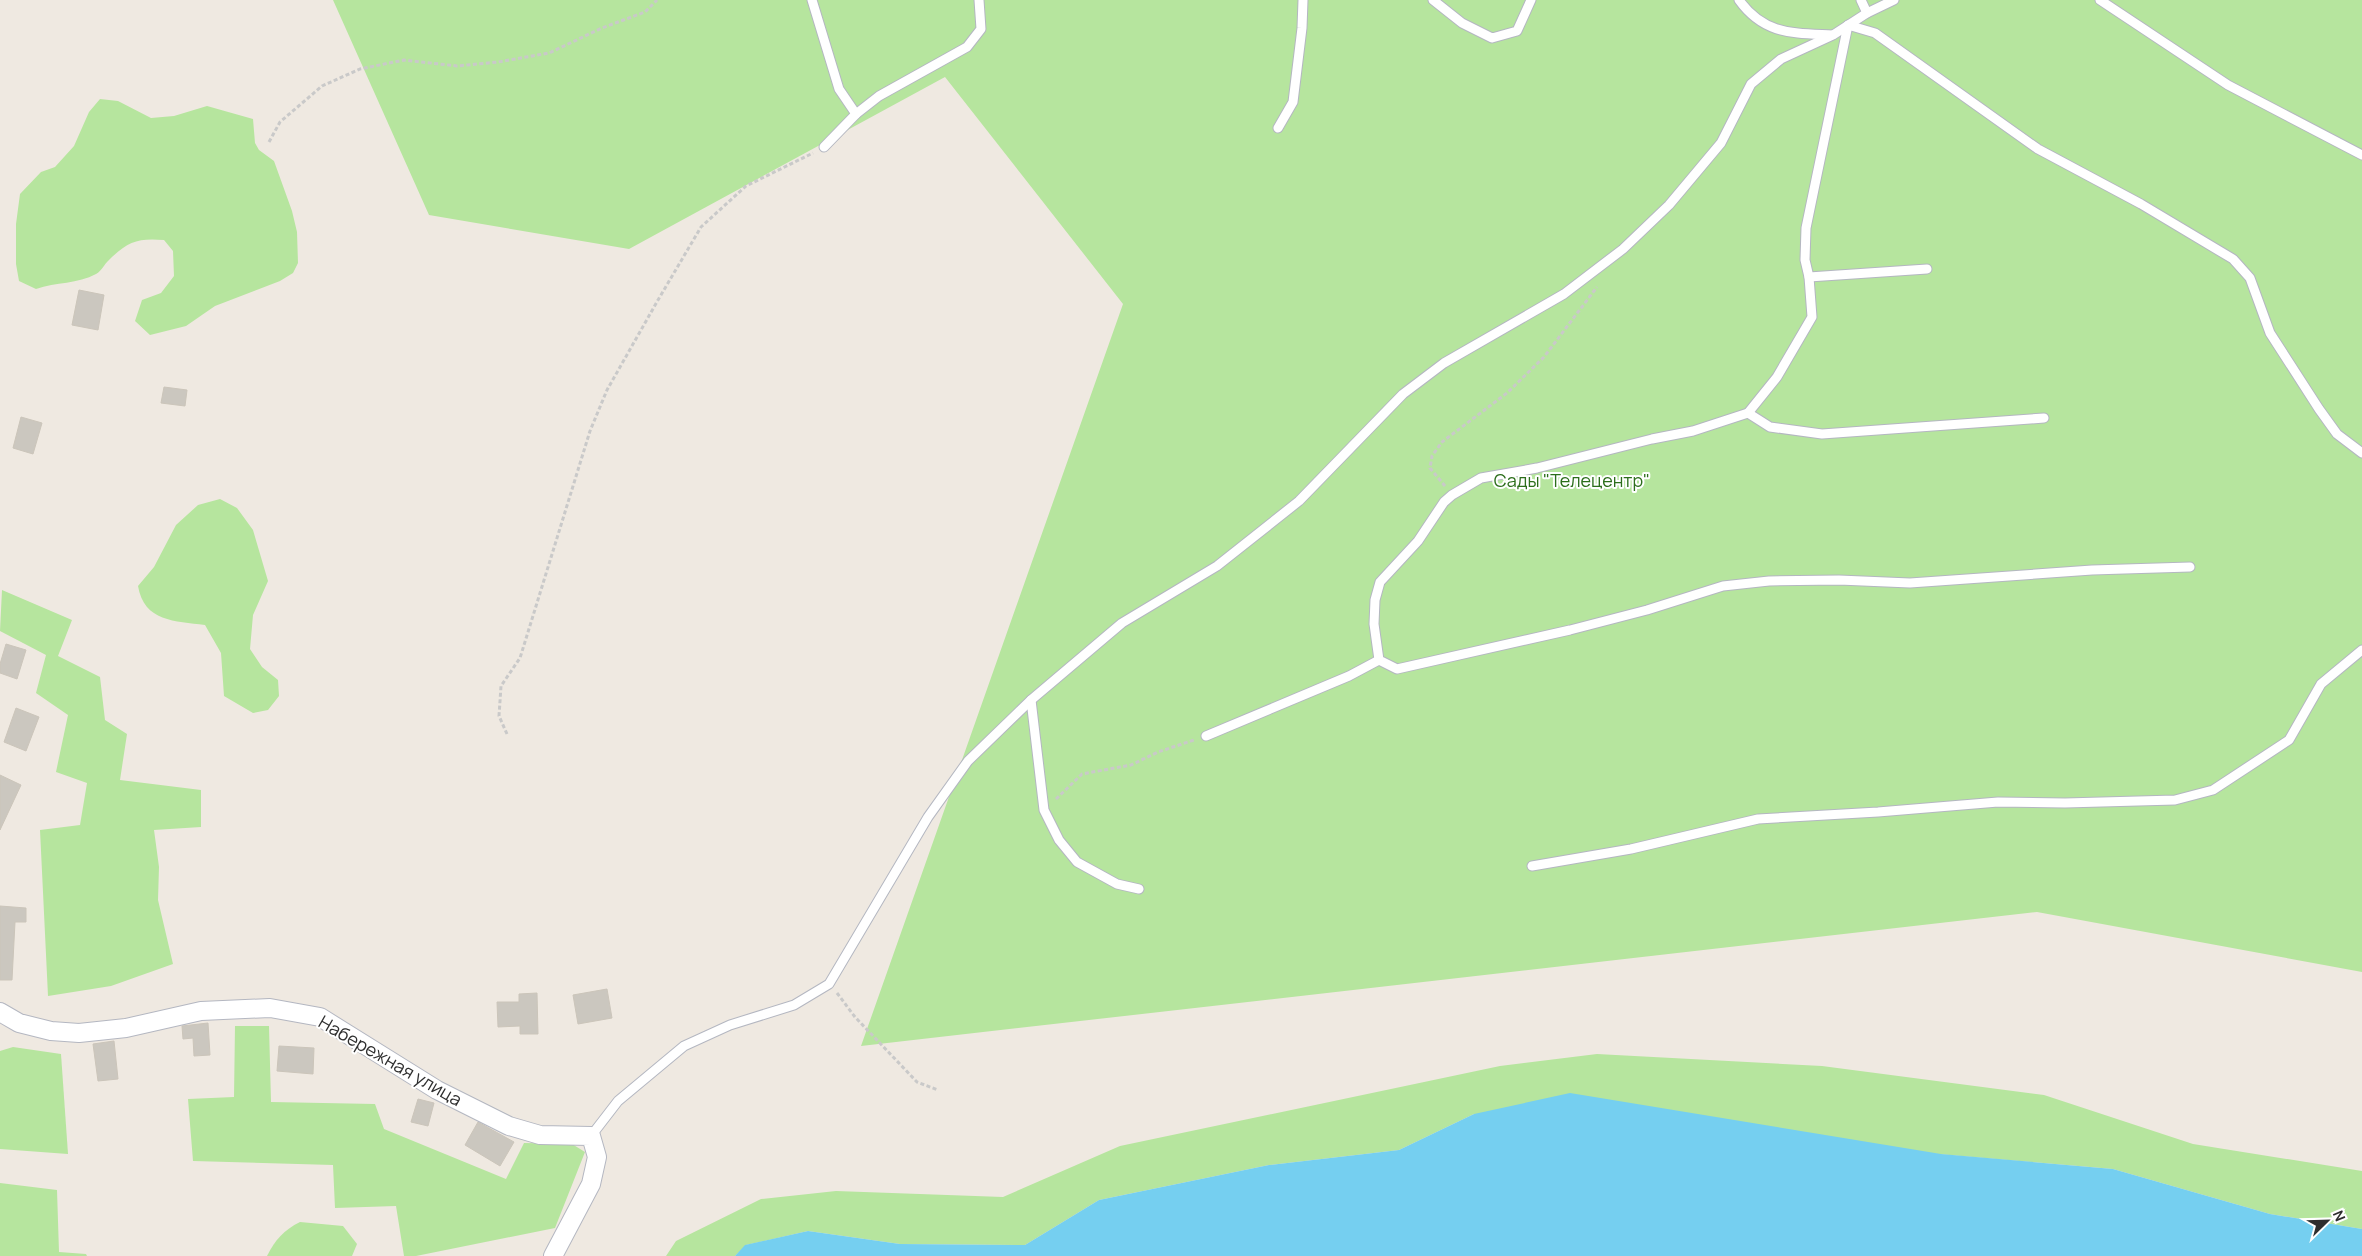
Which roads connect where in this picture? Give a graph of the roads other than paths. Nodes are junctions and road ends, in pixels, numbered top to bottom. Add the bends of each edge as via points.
1 (812, 0) edge
2 (978, 0) edge
3 (1303, 0) edge
4 (1433, 0) edge
5 (1531, 0) edge
6 (1739, 0) edge
7 (1861, 0) edge
8 (1894, 0) edge
9 (2100, 0) edge
10 (1867, 13) junction
11 (1848, 25) junction
12 (1833, 35) junction
13 (856, 114) junction
14 (1278, 128) dead end
15 (824, 148) road end
16 (2362, 155) edge
17 (1927, 269) dead end
18 (1810, 277) junction
19 (1748, 413) junction
20 (2044, 418) dead end
21 (2362, 452) edge
22 (2190, 567) dead end
23 (2362, 650) edge
24 (1379, 660) junction
25 (1031, 700) junction
26 (1206, 736) road end
27 (1532, 866) dead end
28 (1139, 889) dead end
29 (0, 1012) edge
30 (591, 1136) junction
31 (553, 1256) edge

1 - 13 lane via 839,89
2 - 13 lane via 982,29 966,47 879,96
3 - 14 lane via 1293,102
4 - 5 lane via 1462,23 1492,38 1517,31
6 - 12 lane via 1749,14 1781,32
7 - 10 lane
8 - 10 lane
9 - 16 lane via 2228,85
10 - 11 lane
11 - 12 lane
11 - 18 lane via 1806,228 1805,260
11 - 21 lane via 1875,33 2038,149 2142,204 2233,259 2250,278 2270,333 2319,408 2337,434
12 - 25 lane via 1781,59 1752,84 1721,143 1669,205 1623,249 1564,294 1444,363 1403,394 1298,502 1217,566 1122,623
13 - 15 lane
17 - 18 lane
18 - 19 lane via 1812,317 1777,377
19 - 20 lane via 1770,427 1822,434
19 - 24 lane via 1693,431 1481,478 1452,495 1418,541 1380,582 1374,624
22 - 24 lane via 2092,570 1910,583 1819,580 1723,586 1570,630 1396,670
23 - 27 lane via 2321,684 2289,740 2213,790 2175,800 1998,802 1758,820 1631,849
24 - 26 lane via 1349,676
25 - 28 lane via 1044,810 1059,840 1077,862 1117,884
25 - 30 lane via 968,760 928,817 829,984 794,1005 730,1025 684,1046 618,1101
29 - 30 street, Набережная улица via 19,1022 51,1031 79,1033 126,1028 201,1011 270,1008 320,1017 437,1090 509,1126 540,1135
30 - 31 street via 597,1157 591,1184

